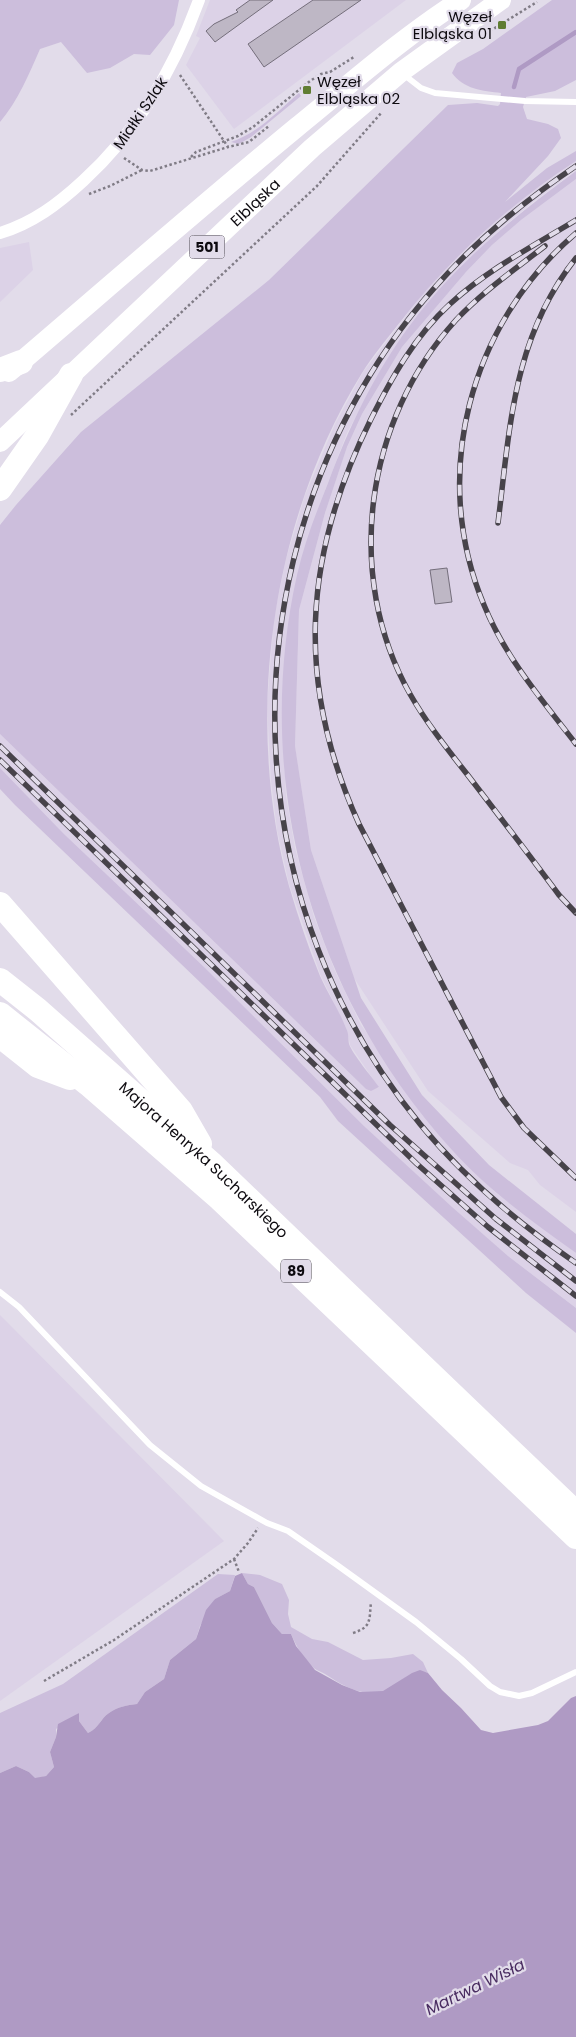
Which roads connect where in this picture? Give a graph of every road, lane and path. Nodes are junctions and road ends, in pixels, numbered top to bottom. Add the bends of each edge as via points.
1 (199, 0) edge
2 (461, 0) edge
3 (501, 0) edge
4 (537, 2) dead end
5 (485, 34) dead end
6 (401, 72) junction
7 (178, 73) dead end
8 (325, 81) dead end
9 (576, 102) edge
10 (386, 108) dead end
11 (272, 124) dead end
12 (224, 142) junction
13 (228, 147) junction
14 (114, 151) junction
15 (191, 157) junction
16 (142, 170) junction
17 (85, 194) dead end
18 (0, 233) edge
19 (11, 366) edge
20 (71, 376) junction
21 (0, 380) edge
22 (66, 420) dead end
23 (0, 442) edge
24 (1, 488) edge
25 (0, 904) edge
26 (0, 980) edge
27 (0, 1014) edge
28 (0, 1036) edge
29 (88, 1084) junction
30 (210, 1163) junction
31 (0, 1292) edge
32 (506, 1458) junction
33 (576, 1513) edge
34 (263, 1520) junction
35 (576, 1537) edge
36 (234, 1559) junction
37 (239, 1572) dead end
38 (373, 1591) junction
39 (353, 1633) dead end
40 (576, 1672) edge
41 (44, 1682) dead end

1 - 14 street, Miałki Szlak via 163,82
2 - 19 main road, Elbląska / 501 via 303,122
3 - 6 main road, Elbląska / 501
4 - 5 path
6 - 9 lane via 421,88 435,92 500,100
6 - 20 main road, Elbląska / 501 via 312,148
7 - 12 path
8 - 12 path via 330,72 310,81 253,127
10 - 22 path via 317,186
11 - 13 path via 249,142
12 - 13 path
12 - 15 path
13 - 15 path via 198,158
14 - 16 path
14 - 18 street, Miałki Szlak via 61,202
15 - 16 path via 150,171
16 - 17 path
19 - 21 main road, Elbląska / 501
20 - 23 main road, Elbląska / 501
20 - 24 highway via 37,436
25 - 30 highway via 181,1111
26 - 30 highway, Majora Henryka Sucharskiego / 89
27 - 29 highway, Majora Henryka Sucharskiego / 89
28 - 29 highway via 38,1066
29 - 32 highway, Majora Henryka Sucharskiego / 89
30 - 32 highway, Majora Henryka Sucharskiego / 89
31 - 34 lane via 19,1307 150,1445 201,1486
32 - 33 highway, Majora Henryka Sucharskiego / 89
32 - 35 highway, Majora Henryka Sucharskiego / 89
34 - 36 path
34 - 38 lane via 288,1531
36 - 37 path
36 - 41 path via 114,1640
38 - 39 path via 368,1625 364,1630
38 - 40 lane via 416,1622 500,1692 519,1696 532,1693

